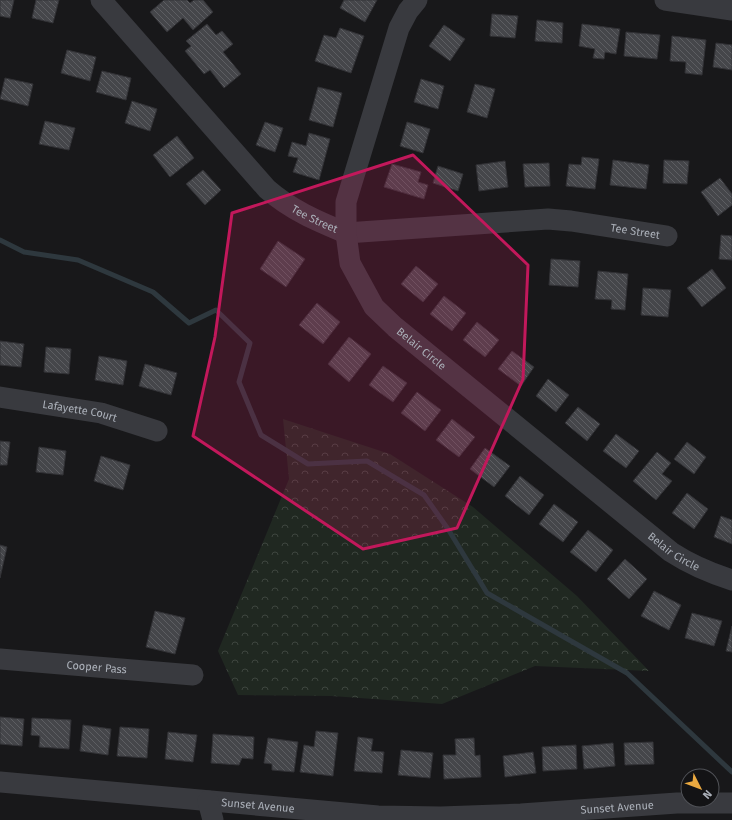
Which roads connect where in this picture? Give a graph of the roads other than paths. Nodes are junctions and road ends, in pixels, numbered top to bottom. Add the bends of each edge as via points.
1 (101, 0) edge
2 (417, 0) edge
3 (665, 0) edge
4 (732, 10) edge
5 (346, 233) junction
6 (667, 236) dead end
7 (0, 396) edge
8 (157, 430) dead end
9 (732, 580) edge
10 (0, 659) edge
11 (193, 675) dead end
12 (0, 782) edge
13 (732, 803) edge
14 (210, 810) edge
15 (521, 817) edge

1 - 5 street, Tee Street via 267,189 292,209
2 - 5 street, Belair Circle via 399,28 346,202
3 - 4 street
5 - 6 street, Tee Street via 548,219
5 - 9 street, Belair Circle via 350,263 363,289 374,307 394,327 671,552 705,572
7 - 8 street, Lafayette Court via 101,413
10 - 11 street, Cooper Pass
12 - 14 street, Sunset Avenue
13 - 15 street, Sunset Avenue via 677,803
14 - 15 street, Sunset Avenue via 378,816

